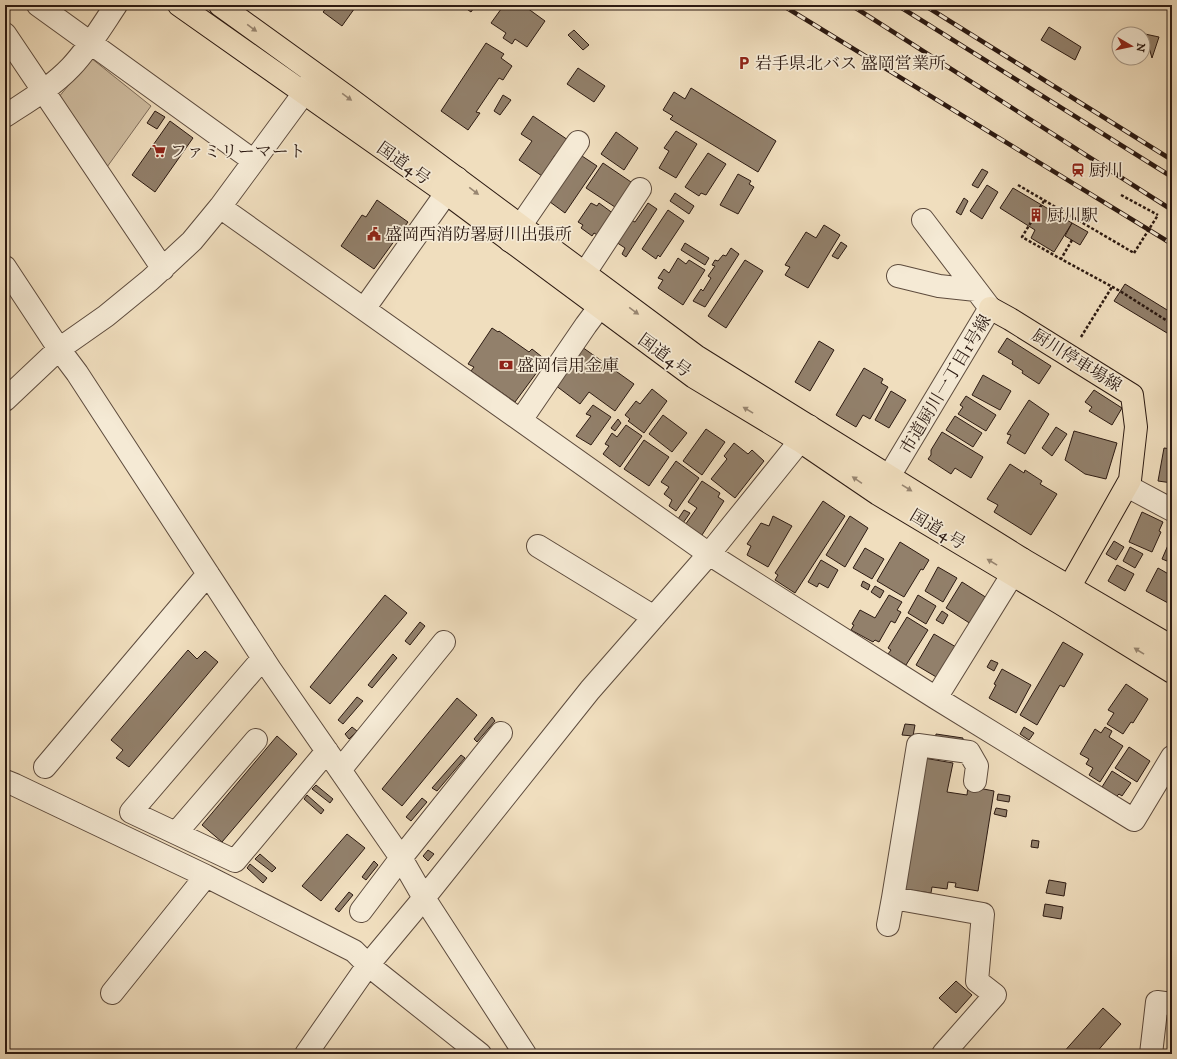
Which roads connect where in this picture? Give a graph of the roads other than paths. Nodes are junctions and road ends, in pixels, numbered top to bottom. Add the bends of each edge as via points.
1 (38, 5) edge
2 (116, 5) edge
3 (180, 5) edge
4 (220, 5) edge
5 (5, 34) edge
6 (91, 44) junction
7 (316, 74) junction
8 (43, 92) junction
9 (304, 93) junction
10 (5, 116) edge
11 (578, 142) dead end
12 (254, 161) junction
13 (451, 186) junction
14 (640, 189) dead end
15 (220, 207) junction
16 (923, 220) dead end
17 (515, 234) junction
18 (5, 266) edge
19 (163, 268) junction
20 (898, 276) dead end
21 (580, 281) junction
22 (976, 290) junction
23 (604, 300) junction
24 (990, 308) junction
25 (364, 309) junction
26 (59, 350) junction
27 (5, 400) edge
28 (521, 420) junction
29 (804, 434) junction
30 (884, 485) junction
31 (1127, 486) junction
32 (1172, 510) edge
33 (538, 546) dead end
34 (709, 554) junction
35 (1018, 567) junction
36 (208, 574) junction
37 (1064, 595) junction
38 (654, 618) junction
39 (444, 642) dead end
40 (1172, 647) edge
41 (263, 658) junction
42 (1172, 672) edge
43 (936, 698) junction
44 (501, 734) dead end
45 (256, 740) dead end
46 (327, 751) junction
47 (1172, 757) edge
48 (45, 767) dead end
49 (340, 770) junction
50 (5, 781) edge
51 (975, 781) dead end
52 (176, 833) junction
53 (401, 858) junction
54 (206, 876) junction
55 (424, 898) junction
56 (893, 898) junction
57 (361, 911) dead end
58 (888, 925) dead end
59 (368, 965) junction
60 (112, 993) dead end
61 (1172, 1004) edge
62 (306, 1054) edge
63 (480, 1054) edge
64 (525, 1054) edge
65 (943, 1054) edge
66 (1151, 1054) edge

1 - 6 street
2 - 6 street
3 - 9 main road, 国道4号
4 -> 7 main road, 国道4号
5 - 8 street
6 - 8 street via 72,67
6 - 12 street
7 - 9 street
7 -> 13 main road, 国道4号
8 - 10 street
8 - 19 street
9 - 12 street
9 - 13 main road, 国道4号
11 - 17 street
12 - 15 street
13 - 17 main road, 国道4号
13 - 25 street
14 - 21 street
15 - 19 street via 192,241
15 - 25 street
16 - 22 street, 市道厨川一丁目1号線
17 - 21 main road, 国道4号
18 - 26 street
19 - 26 street via 106,316
20 - 22 street via 939,286
21 - 23 main road, 国道4号
22 - 24 street, 市道厨川一丁目1号線
23 - 28 street
23 - 29 main road, 国道4号 via 696,356
24 - 30 street, 市道厨川一丁目1号線
24 - 31 main road, 厨川停車場線 via 1132,395 1136,428 1130,480
25 - 28 street
26 - 27 street
26 - 36 street via 78,373
28 - 34 street
29 - 30 main road, 国道4号
29 - 34 street
30 - 35 main road, 国道4号
31 - 32 street
31 - 37 main road, 厨川停車場線
33 - 38 street
34 - 38 street
34 - 43 street
35 - 37 main road, 国道4号
35 - 43 street
36 - 41 street
36 - 48 street
37 - 40 main road, 国道4号
42 -> 37 main road, 国道4号
38 - 55 street via 590,690
39 - 49 street
41 - 46 street
41 - 52 street via 131,812
43 - 47 street via 1134,820
44 - 53 street
45 - 52 street
46 - 49 street
46 - 52 street via 235,861
49 - 53 street
50 - 54 street
51 - 56 street via 977,766 970,752 918,745
53 - 55 street
53 - 57 street
54 - 59 street via 354,951
54 - 60 street
55 - 59 street
55 - 64 street
56 - 58 street
56 - 65 street via 983,914 977,981 995,994
59 - 62 street
59 - 63 street
61 - 66 street via 1157,1002

